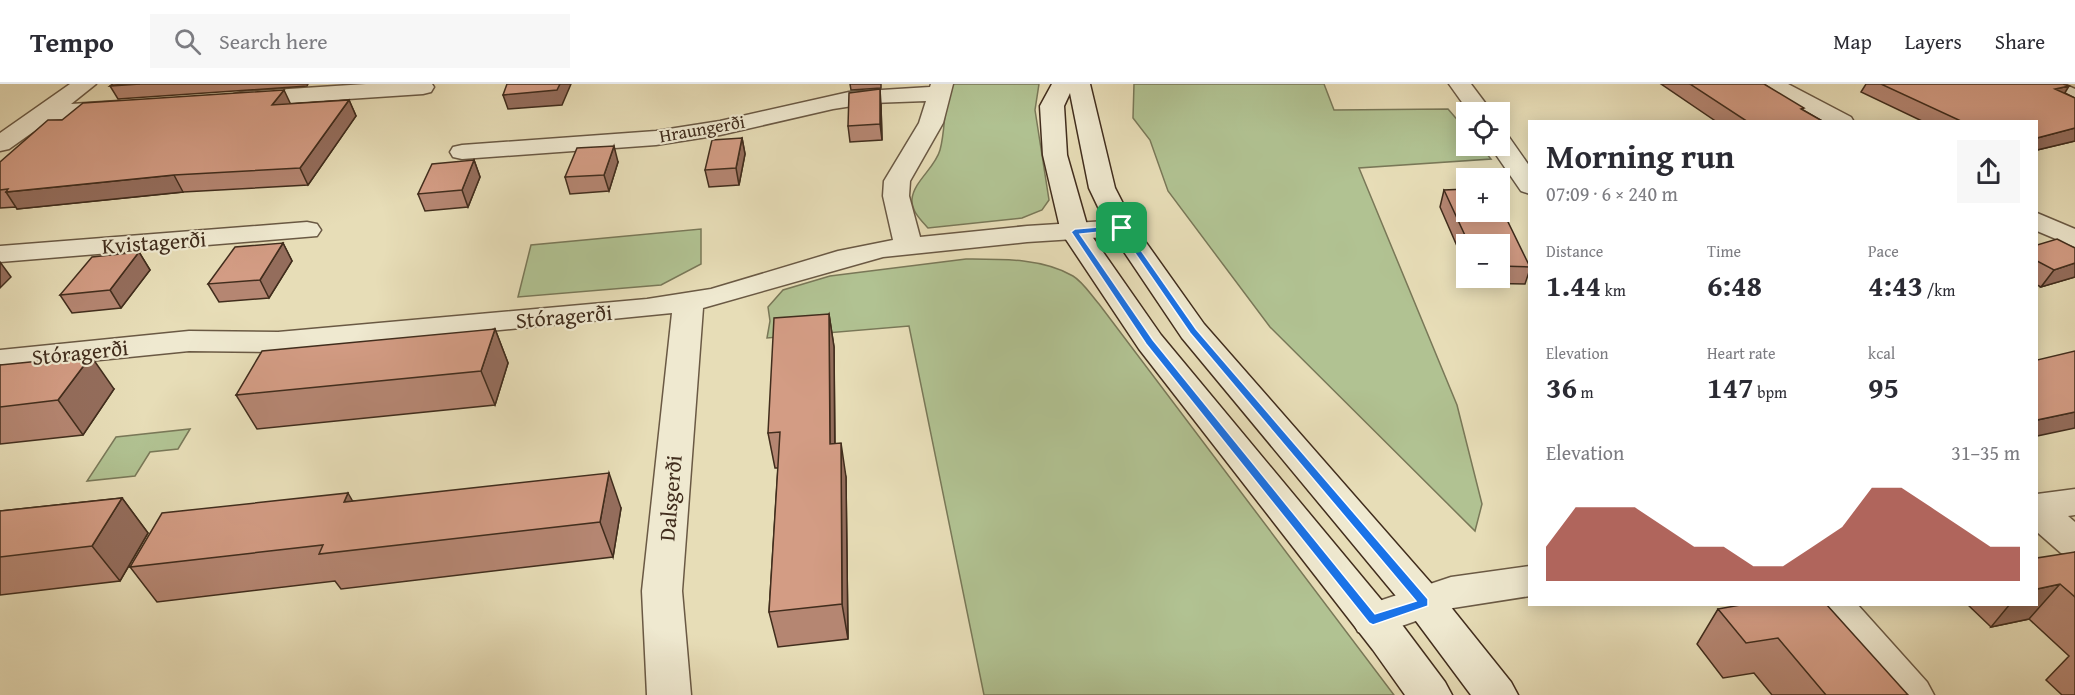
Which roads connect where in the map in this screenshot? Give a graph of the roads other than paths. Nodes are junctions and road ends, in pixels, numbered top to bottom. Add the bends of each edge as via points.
1 (85, 84) edge
2 (1063, 84) edge
3 (1079, 84) edge
4 (1460, 84) edge
5 (1771, 84) edge
6 (2045, 84) edge
7 (423, 87) dead end
8 (941, 89) edge
9 (2075, 97) edge
10 (221, 100) edge
11 (1473, 102) edge
12 (138, 106) edge
13 (43, 113) junction
14 (1839, 120) edge
15 (0, 144) edge
16 (462, 152) dead end
17 (1510, 156) edge
18 (1528, 183) edge
19 (2038, 220) edge
20 (1122, 228) junction
21 (307, 230) dead end
22 (1075, 232) junction
23 (2075, 239) edge
24 (908, 246) junction
25 (0, 254) edge
26 (688, 302) junction
27 (0, 360) edge
28 (2075, 502) edge
29 (2038, 509) edge
30 (2038, 510) edge
31 (2075, 543) edge
32 (1528, 581) edge
33 (1424, 602) junction
34 (1834, 606) edge
35 (1373, 620) junction
36 (669, 695) edge
37 (1430, 695) edge
38 (1496, 695) edge
39 (1912, 695) edge

1 - 13 street
2 - 22 street via 1052,106 1054,155
3 - 20 street via 1102,188
4 - 11 street
5 - 14 street
6 - 9 street
7 - 10 street
8 - 16 street, Hraungerði via 847,99 720,128 654,138
8 - 24 street via 931,123 897,181 896,196
12 - 13 street
13 - 15 street
17 - 18 street
19 - 23 street
20 - 22 street, Stóragerði
20 - 33 street via 1193,331
21 - 25 street, Kvistagerði
22 - 24 street, Stóragerði
22 - 35 street via 1150,342
24 - 26 street, Stóragerði via 848,257
26 - 27 street, Stóragerði via 287,342 189,341
26 - 36 street, Dalsgerði via 662,591
28 - 29 street
30 - 31 street
32 - 33 street via 1451,593
33 - 35 street
33 - 38 street
34 - 39 street
35 - 37 street

